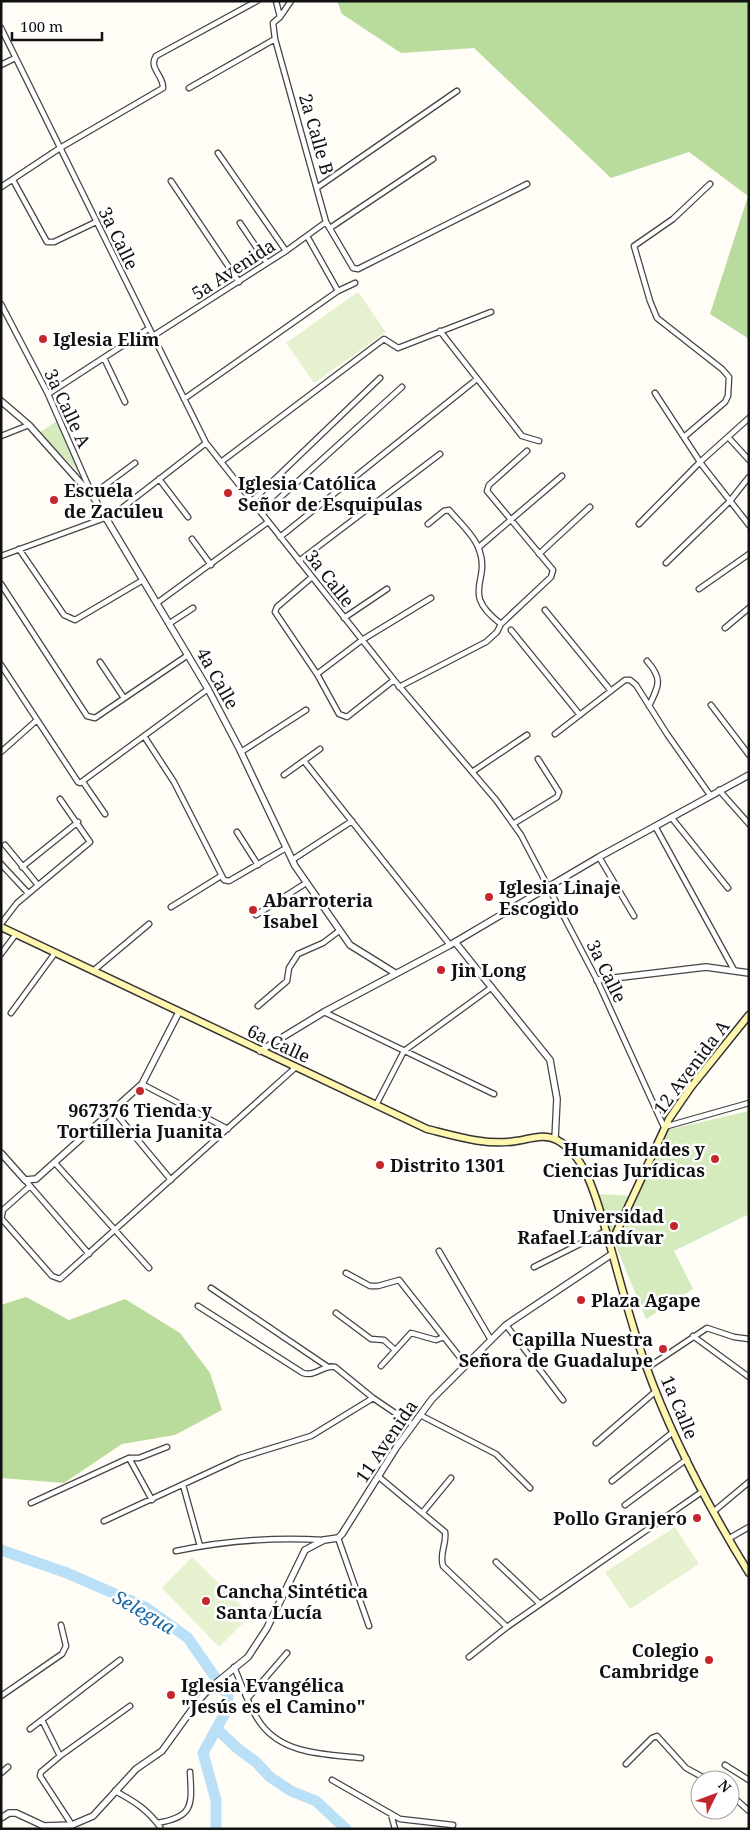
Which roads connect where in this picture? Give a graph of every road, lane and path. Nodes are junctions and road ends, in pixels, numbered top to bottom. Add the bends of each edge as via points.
1 (257, 1) edge
2 (276, 1) edge
3 (291, 1) edge
4 (280, 17) junction
5 (1, 28) edge
6 (275, 39) junction
7 (15, 58) junction
8 (1, 65) edge
9 (189, 88) dead end
10 (457, 91) dead end
11 (60, 148) junction
12 (218, 153) dead end
13 (433, 159) dead end
14 (13, 180) junction
15 (171, 181) dead end
16 (527, 184) dead end
17 (710, 184) dead end
18 (318, 187) junction
19 (1, 188) edge
20 (96, 222) junction
21 (326, 222) junction
22 (240, 223) dead end
23 (330, 228) junction
24 (308, 236) junction
25 (286, 251) junction
26 (267, 263) junction
27 (239, 282) junction
28 (355, 283) dead end
29 (338, 292) junction
30 (1, 304) edge
31 (491, 312) dead end
32 (148, 329) junction
33 (440, 331) junction
34 (153, 336) junction
35 (104, 358) junction
36 (380, 378) dead end
37 (477, 379) junction
38 (402, 388) dead end
39 (655, 392) dead end
40 (48, 394) junction
41 (184, 399) junction
42 (1, 401) edge
43 (124, 402) dead end
44 (749, 418) edge
45 (29, 425) junction
46 (1, 436) edge
47 (684, 437) junction
48 (728, 437) junction
49 (539, 441) dead end
50 (206, 443) junction
51 (528, 452) dead end
52 (440, 454) dead end
53 (749, 460) edge
54 (221, 462) junction
55 (700, 462) junction
56 (135, 463) dead end
57 (562, 476) dead end
58 (749, 477) edge
59 (159, 479) junction
60 (93, 497) junction
61 (252, 501) junction
62 (730, 501) junction
63 (590, 507) dead end
64 (262, 514) junction
65 (188, 517) dead end
66 (105, 518) junction
67 (510, 520) junction
68 (268, 522) junction
69 (428, 524) dead end
70 (639, 524) dead end
71 (749, 525) edge
72 (280, 537) junction
73 (192, 539) dead end
74 (479, 547) junction
75 (20, 548) junction
76 (538, 554) junction
77 (749, 554) edge
78 (1, 556) edge
79 (299, 561) junction
80 (666, 563) dead end
81 (211, 565) junction
82 (312, 577) junction
83 (142, 580) junction
84 (1, 584) edge
85 (387, 589) dead end
86 (700, 589) dead end
87 (431, 598) dead end
88 (157, 603) junction
89 (193, 608) dead end
90 (749, 608) edge
91 (545, 610) dead end
92 (344, 618) junction
93 (170, 623) junction
94 (500, 624) junction
95 (725, 628) dead end
96 (511, 630) dead end
97 (362, 640) junction
98 (188, 655) junction
99 (647, 661) dead end
100 (100, 662) dead end
101 (1, 665) edge
102 (6, 673) junction
103 (317, 674) junction
104 (1, 677) edge
105 (394, 680) junction
106 (399, 687) junction
107 (208, 689) junction
108 (611, 691) junction
109 (124, 698) junction
110 (711, 705) dead end
111 (650, 706) junction
112 (306, 710) dead end
113 (580, 715) junction
114 (37, 720) junction
115 (555, 734) dead end
116 (526, 735) dead end
117 (144, 736) junction
118 (320, 749) dead end
119 (1, 752) edge
120 (241, 752) junction
121 (749, 755) edge
122 (538, 758) dead end
123 (304, 761) junction
124 (472, 772) junction
125 (284, 775) dead end
126 (749, 775) edge
127 (83, 782) junction
128 (719, 790) junction
129 (710, 795) junction
130 (60, 799) dead end
131 (105, 814) dead end
132 (671, 817) junction
133 (352, 821) junction
134 (78, 822) junction
135 (513, 824) junction
136 (749, 824) edge
137 (655, 826) junction
138 (237, 832) dead end
139 (5, 845) dead end
140 (286, 848) junction
141 (599, 857) junction
142 (292, 860) junction
143 (1, 864) edge
144 (258, 865) junction
145 (22, 867) junction
146 (221, 876) junction
147 (306, 883) junction
148 (38, 885) junction
149 (549, 886) junction
150 (728, 888) dead end
151 (28, 893) junction
152 (171, 907) dead end
153 (256, 915) dead end
154 (634, 916) dead end
155 (149, 924) dead end
156 (1, 925) edge
157 (340, 931) junction
158 (16, 934) junction
159 (452, 943) junction
160 (55, 953) junction
161 (1, 954) edge
162 (734, 970) junction
163 (94, 971) junction
164 (396, 973) junction
165 (749, 973) edge
166 (596, 980) junction
167 (492, 988) junction
168 (258, 1006) dead end
169 (179, 1012) junction
170 (324, 1012) junction
171 (11, 1013) dead end
172 (749, 1015) edge
173 (260, 1051) junction
174 (404, 1051) junction
175 (296, 1067) junction
176 (142, 1084) junction
177 (494, 1094) dead end
178 (749, 1103) edge
179 (376, 1105) junction
180 (113, 1110) junction
181 (664, 1127) junction
182 (228, 1128) junction
183 (555, 1139) junction
184 (1, 1153) edge
185 (55, 1162) junction
186 (25, 1180) junction
187 (171, 1180) junction
188 (30, 1186) junction
189 (1, 1219) edge
190 (114, 1231) junction
191 (606, 1231) junction
192 (611, 1250) junction
193 (439, 1251) dead end
194 (88, 1254) junction
195 (534, 1267) dead end
196 (149, 1268) dead end
197 (346, 1273) dead end
198 (211, 1288) dead end
199 (198, 1306) dead end
200 (336, 1313) dead end
201 (506, 1325) junction
202 (693, 1336) junction
203 (444, 1337) junction
204 (749, 1339) edge
205 (491, 1340) junction
206 (396, 1350) junction
207 (466, 1365) junction
208 (381, 1366) dead end
209 (328, 1367) junction
210 (647, 1368) junction
211 (749, 1377) edge
212 (656, 1390) junction
213 (373, 1398) junction
214 (563, 1400) dead end
215 (420, 1415) junction
216 (413, 1425) junction
217 (673, 1432) junction
218 (596, 1443) dead end
219 (167, 1447) dead end
220 (129, 1458) junction
221 (687, 1459) junction
222 (379, 1476) junction
223 (450, 1478) dead end
224 (612, 1481) dead end
225 (749, 1482) edge
226 (183, 1486) junction
227 (530, 1488) dead end
228 (703, 1491) junction
229 (152, 1500) junction
230 (31, 1502) dead end
231 (625, 1505) dead end
232 (422, 1512) junction
233 (713, 1512) junction
234 (104, 1521) dead end
235 (749, 1527) edge
236 (338, 1538) junction
237 (728, 1538) junction
238 (324, 1540) junction
239 (200, 1546) junction
240 (176, 1551) dead end
241 (496, 1562) dead end
242 (749, 1573) edge
243 (540, 1604) junction
244 (62, 1625) dead end
245 (369, 1626) dead end
246 (507, 1627) junction
247 (287, 1653) dead end
248 (469, 1657) dead end
249 (120, 1660) dead end
250 (234, 1667) junction
251 (1, 1696) edge
252 (248, 1698) junction
253 (130, 1706) dead end
254 (42, 1720) junction
255 (30, 1729) dead end
256 (60, 1756) junction
257 (361, 1758) dead end
258 (626, 1764) dead end
259 (725, 1765) dead end
260 (8, 1767) dead end
261 (690, 1770) edge
262 (1, 1772) edge
263 (190, 1772) dead end
264 (332, 1780) dead end
265 (749, 1780) edge
266 (115, 1791) junction
267 (391, 1814) junction
268 (1, 1818) edge
269 (72, 1824) junction
270 (453, 1825) dead end
271 (395, 1829) edge

1 - 11 street via 156,56 153,66 163,88
2 - 4 street, 2a Calle B
3 - 4 street
4 - 6 street, 2a Calle B via 272,23
5 - 7 street, 3a Calle
6 - 9 street
6 - 18 street, 2a Calle B
7 - 8 street
7 - 11 street, 3a Calle
10 - 18 street
11 - 14 street
11 - 20 street, 3a Calle
12 - 25 street
13 - 23 street
14 - 19 street
14 - 20 street via 47,242 54,242
15 - 27 street
16 - 23 street, 2a Calle B via 358,269 353,268
17 - 47 street via 680,213 634,246 657,318 730,377 725,402
18 - 21 street, 2a Calle B
20 - 32 street, 3a Calle
21 - 23 street, 2a Calle B
21 - 24 street, 5a Avenida
22 - 26 street
24 - 25 street, 5a Avenida
24 - 29 street
25 - 26 street, 5a Avenida
26 - 27 street, 5a Avenida
27 - 34 street, 5a Avenida
28 - 29 street
29 - 41 street
30 - 40 street, 3a Calle A
31 - 33 street
32 - 34 street, 3a Calle
32 - 35 street
33 - 37 street
33 - 54 street via 398,348 384,339
34 - 41 street, 3a Calle
35 - 40 street
35 - 43 street
36 - 61 street
37 - 49 street via 522,436
37 - 72 street
38 - 64 street
39 - 47 street
40 - 60 street, 3a Calle A
41 - 50 street, 3a Calle
42 - 45 street, 4a Calle
44 - 48 street
45 - 46 street
45 - 60 street, 4a Calle
47 - 55 street
48 - 53 street
48 - 55 street
50 - 54 street, 3a Calle
50 - 59 street
51 - 67 street via 487,491
52 - 79 street
54 - 61 street, 3a Calle
55 - 62 street
55 - 70 street
56 - 60 street
57 - 67 street
58 - 62 street
59 - 65 street
59 - 66 street
60 - 66 street, 4a Calle
61 - 64 street, 3a Calle
62 - 71 street
62 - 80 street
63 - 76 street
64 - 68 street, 3a Calle
66 - 75 street
66 - 83 street, 4a Calle
67 - 74 street
67 - 76 street
68 - 72 street, 3a Calle
68 - 81 street
69 - 74 street via 449,510
72 - 79 street, 3a Calle
73 - 81 street
74 - 94 street via 482,565 479,602
75 - 78 street
75 - 83 street via 64,615 70,619 75,620
76 - 94 street via 553,570 551,577
77 - 86 street
79 - 82 street, 3a Calle
81 - 88 street
82 - 92 street, 3a Calle
82 - 103 street via 275,612
83 - 88 street, 4a Calle
84 - 109 street via 87,716 95,718
85 - 92 street
87 - 97 street
88 - 93 street, 4a Calle
89 - 93 street
90 - 95 street
91 - 108 street
92 - 97 street, 3a Calle
93 - 98 street, 4a Calle
94 - 106 street via 497,632 486,642
96 - 113 street
97 - 103 street
97 - 105 street, 3a Calle
98 - 107 street, 4a Calle
98 - 109 street
99 - 111 street via 657,672 658,679
100 - 109 street
101 - 102 street
102 - 104 street
102 - 114 street
103 - 105 street via 339,714 347,717
105 - 106 street, 3a Calle
106 - 124 street, 3a Calle
107 - 117 street
107 - 120 street, 4a Calle
108 - 111 street via 624,680 630,680
108 - 113 street
110 - 121 street
111 - 129 street
112 - 120 street
113 - 115 street
114 - 119 street
114 - 127 street via 78,782
116 - 124 street
117 - 127 street
117 - 146 street via 174,782
118 - 123 street
120 - 140 street, 4a Calle
122 - 135 street via 559,792 557,797
123 - 125 street
123 - 133 street
124 - 135 street, 3a Calle
126 - 128 street
127 - 131 street
128 - 129 street
128 - 136 street
129 - 132 street
130 - 134 street
132 - 137 street
132 - 150 street
133 - 142 street
133 - 159 street
134 - 145 street
134 - 148 street via 90,842
135 - 149 street, 3a Calle
137 - 141 street
137 - 162 street
138 - 144 street
139 - 145 street
140 - 142 street, 4a Calle
140 - 144 street
141 - 149 street
141 - 154 street
142 - 147 street, 4a Calle
143 - 151 street
144 - 146 street via 229,881
145 - 148 street
146 - 152 street
147 - 153 street
147 - 157 street, 4a Calle
148 - 151 street
149 - 159 street
149 - 166 street, 3a Calle
151 - 156 street via 11,909
155 - 163 street
156 - 158 main road, 6a Calle
157 - 164 street, 4a Calle via 358,952
157 - 168 street via 298,954 289,968 287,981
158 - 160 main road, 6a Calle
158 - 161 street
159 - 164 street
159 - 167 street
160 - 163 main road, 6a Calle
160 - 171 street
162 - 165 street
162 - 166 street via 706,967
163 - 169 main road, 6a Calle
164 - 170 street
166 - 181 street, 3a Calle
167 - 174 street
167 - 183 street via 550,1060 557,1099
169 - 173 main road, 6a Calle
169 - 176 street
170 - 173 street
170 - 174 street
172 - 181 main road, 12 Avenida A via 691,1087
173 - 175 main road, 6a Calle
174 - 177 street
174 - 179 street
175 - 179 main road, 6a Calle
175 - 182 street
176 - 180 street
176 - 182 street
178 - 181 street
179 - 183 main road, 6a Calle via 427,1129 458,1137 503,1142 544,1136
180 - 185 street
180 - 187 street
181 - 192 main road, 12 Avenida A
182 - 187 street
183 - 191 main road, 1a Calle via 567,1149 592,1184
184 - 186 street
185 - 186 street via 36,1179
185 - 190 street
186 - 188 street
187 - 190 street
188 - 189 street via 3,1210
188 - 194 street
189 - 194 street via 56,1279 60,1280
190 - 194 street
190 - 196 street
191 - 192 main road, 1a Calle
191 - 195 street
192 - 201 street, 11 Avenida
192 - 210 main road, 1a Calle
193 - 205 street
197 - 203 street via 370,1286 399,1280
198 - 209 street
199 - 209 street via 303,1374 317,1373
200 - 206 street via 371,1339 384,1340
201 - 205 street, 11 Avenida
201 - 214 street
202 - 204 street via 707,1328
202 - 210 street
202 - 211 street
203 - 206 street via 436,1340 411,1333
203 - 207 street
205 - 207 street, 11 Avenida
206 - 208 street
207 - 215 street, 11 Avenida
209 - 213 street via 335,1368
210 - 212 main road, 1a Calle
212 - 217 main road, 1a Calle
212 - 218 street
213 - 216 street
213 - 226 street via 311,1436 240,1458
215 - 216 street, 11 Avenida
215 - 227 street via 496,1454
216 - 222 street, 11 Avenida
217 - 221 main road, 1a Calle
217 - 224 street
219 - 220 street via 139,1458
220 - 229 street
220 - 230 street
221 - 228 main road, 1a Calle
221 - 231 street
222 - 232 street
222 - 236 street, 11 Avenida
223 - 232 street
225 - 233 street
226 - 229 street
226 - 239 street
228 - 233 main road, 1a Calle
228 - 243 street
229 - 234 street
232 - 246 street via 445,1532 442,1566
233 - 237 main road, 1a Calle
235 - 237 street
236 - 238 street
236 - 245 street
237 - 242 main road, 1a Calle
238 - 239 street via 282,1538
238 - 250 street via 301,1555 262,1637 248,1657
239 - 240 street
241 - 243 street
243 - 246 street
244 - 251 street via 66,1646 62,1654
246 - 248 street
247 - 252 street
249 - 254 street
250 - 252 street
250 - 266 street via 198,1700 162,1751 136,1769
252 - 257 street via 261,1725 290,1747
253 - 256 street
254 - 255 street
254 - 256 street
256 - 269 street via 40,1776
258 - 261 street via 657,1736
259 - 265 street
260 - 262 street
263 - 266 street via 189,1808 180,1818 159,1825 135,1802
264 - 267 street
266 - 269 street via 93,1816
267 - 270 street via 404,1820
267 - 271 street
268 - 269 street via 12,1813 44,1826

